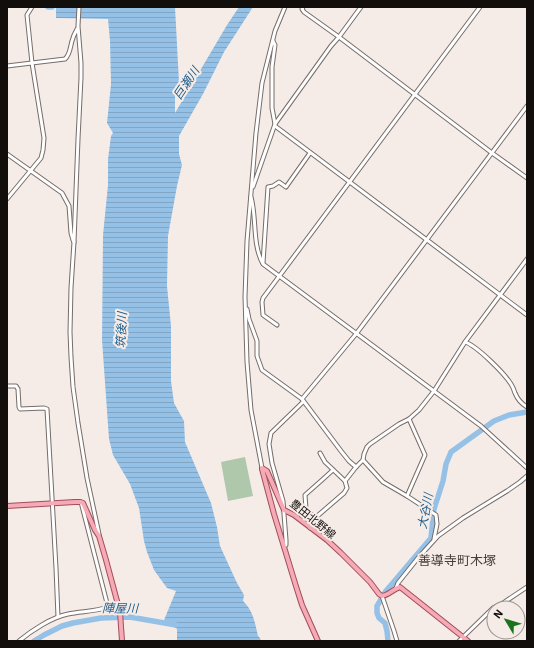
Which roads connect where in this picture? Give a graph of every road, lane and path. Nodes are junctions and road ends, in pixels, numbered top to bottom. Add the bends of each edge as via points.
1 (32, 7) edge
2 (78, 7) edge
3 (285, 7) edge
4 (303, 7) edge
5 (361, 7) edge
6 (480, 7) edge
7 (78, 26) junction
8 (339, 37) junction
9 (273, 40) junction
10 (32, 63) junction
11 (7, 66) edge
12 (415, 95) junction
13 (527, 106) edge
14 (275, 125) junction
15 (310, 153) junction
16 (492, 153) junction
17 (7, 154) edge
18 (30, 171) junction
19 (527, 178) edge
20 (350, 183) junction
21 (251, 193) junction
22 (7, 199) edge
23 (426, 240) junction
24 (74, 242) junction
25 (527, 259) edge
26 (263, 264) junction
27 (279, 277) junction
28 (500, 296) junction
29 (246, 306) junction
30 (527, 315) edge
31 (277, 325) dead end
32 (356, 334) junction
33 (465, 342) junction
34 (7, 386) edge
35 (434, 391) junction
36 (303, 401) junction
37 (527, 407) edge
38 (409, 419) junction
39 (320, 453) dead end
40 (363, 460) junction
41 (356, 467) junction
42 (262, 468) junction
43 (527, 468) edge
44 (332, 470) junction
45 (527, 476) edge
46 (346, 481) junction
47 (407, 496) junction
48 (81, 502) junction
49 (53, 503) junction
50 (7, 506) edge
51 (284, 510) junction
52 (315, 518) junction
53 (310, 528) junction
54 (99, 536) junction
55 (434, 541) junction
56 (284, 547) junction
57 (527, 587) edge
58 (396, 588) junction
59 (382, 596) junction
60 (58, 617) junction
61 (463, 637) junction
62 (18, 641) edge
63 (122, 641) edge
64 (318, 641) edge
65 (397, 641) edge
66 (459, 641) edge
67 (468, 641) edge

1 - 10 street via 27,15
2 - 7 street
3 - 9 street
4 - 8 street via 304,12
5 - 8 street
6 - 12 street
7 - 10 street via 67,58
7 - 24 street via 81,78
8 - 12 street
8 - 14 street
9 - 14 street via 275,45 272,108
9 - 21 street via 262,83
10 - 11 street
10 - 18 street via 44,146 41,158
12 - 16 street
12 - 20 street
13 - 16 street
14 - 15 street
14 - 21 street
15 - 20 street
15 - 26 street via 286,187 279,182 268,187
16 - 19 street
16 - 23 street
17 - 18 street
18 - 22 street
18 - 24 street via 62,193 69,206
20 - 23 street
20 - 27 street
21 - 26 street via 255,235
21 - 29 street
23 - 28 street
23 - 32 street
24 - 54 street via 70,332 73,387
25 - 28 street
26 - 27 street
27 - 31 street via 262,302 263,316
27 - 32 street
28 - 30 street
28 - 33 street
29 - 36 street via 257,341 257,356 262,370
29 - 42 street via 247,362
32 - 35 street
32 - 36 street
33 - 35 street
33 - 37 street via 478,350 508,380 515,395
34 - 49 street via 18,388 20,409 47,409
35 - 38 street
35 - 43 street via 481,426
36 - 41 street
36 - 51 street via 271,433 268,444 284,501
38 - 40 street via 367,446
38 - 47 street via 425,455
39 - 44 street
40 - 41 street
40 - 47 street via 383,482
41 - 46 street
42 - 51 main road, 豊田北野線 via 267,471
42 - 56 main road, 豊田北野線
44 - 46 street
44 - 52 street via 305,496 306,509
45 - 55 street via 463,518
46 - 52 street via 347,488 344,493
47 - 55 street via 436,515
48 - 49 main road
48 - 54 main road
48 - 60 street via 108,607
49 - 50 main road
49 - 60 street
51 - 53 main road, 豊田北野線
51 - 56 street
52 - 53 street
53 - 59 main road, 豊田北野線 via 341,553
54 - 63 main road via 120,612
55 - 58 street
56 - 64 main road, 豊田北野線 via 302,605
57 - 61 street via 492,608
58 - 59 main road
58 - 61 main road via 403,589
59 - 65 street
60 - 62 street
61 - 66 street
61 - 67 main road

